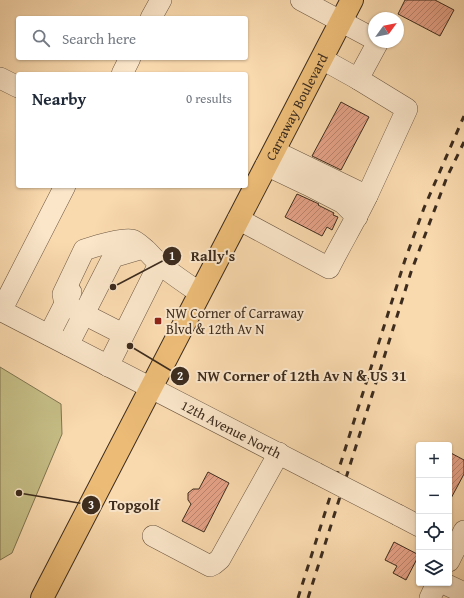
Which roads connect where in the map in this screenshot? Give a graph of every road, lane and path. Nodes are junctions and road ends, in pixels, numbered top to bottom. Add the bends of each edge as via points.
1 (161, 0) edge
2 (301, 0) edge
3 (352, 0) edge
4 (152, 16) edge
5 (342, 21) junction
6 (368, 36) edge
7 (375, 48) edge
8 (322, 59) junction
9 (129, 60) edge
10 (123, 72) edge
11 (0, 78) edge
12 (358, 79) junction
13 (16, 86) edge
14 (270, 158) junction
15 (296, 179) junction
16 (64, 188) edge
17 (367, 196) junction
18 (357, 217) junction
19 (238, 219) junction
20 (344, 238) junction
21 (143, 248) junction
22 (159, 264) junction
23 (200, 293) junction
24 (65, 304) junction
25 (1, 310) edge
26 (83, 314) junction
27 (123, 334) junction
28 (49, 335) junction
29 (68, 345) junction
30 (108, 366) junction
31 (151, 388) junction
32 (279, 453) junction
33 (416, 524) edge
34 (153, 536) dead end
35 (436, 586) edge
36 (449, 586) edge
37 (464, 593) edge
38 (42, 598) edge
39 (430, 598) edge

1 - 4 street
2 - 5 street
3 - 5 main road, Carraway Boulevard
5 - 6 street
5 - 8 main road, Carraway Boulevard
7 - 12 street
8 - 12 street
8 - 14 main road, Carraway Boulevard
9 - 10 street
11 - 13 street
12 - 17 street via 407,109
14 - 15 street
14 - 17 street
14 - 19 main road, Carraway Boulevard
15 - 18 street via 343,203
15 - 20 street via 305,191 339,210 343,216
16 - 25 street
17 - 18 street
18 - 20 street
19 - 20 street via 329,268
19 - 23 main road, Carraway Boulevard
21 - 22 street
21 - 24 street via 133,240 100,245 88,257
21 - 26 street via 113,257
22 - 23 street
22 - 27 street
23 - 31 main road, Carraway Boulevard
24 - 26 street
24 - 28 street
25 - 28 street, 12th Avenue North
26 - 27 street
26 - 29 street
27 - 30 street
28 - 29 street, 12th Avenue North
29 - 30 street, 12th Avenue North
30 - 31 street, 12th Avenue North
31 - 32 street, 12th Avenue North
31 - 38 main road, Carraway Boulevard
32 - 33 street, 12th Avenue North, bridge
32 - 34 street via 220,559 214,564 210,566
35 - 39 street
36 - 37 street

